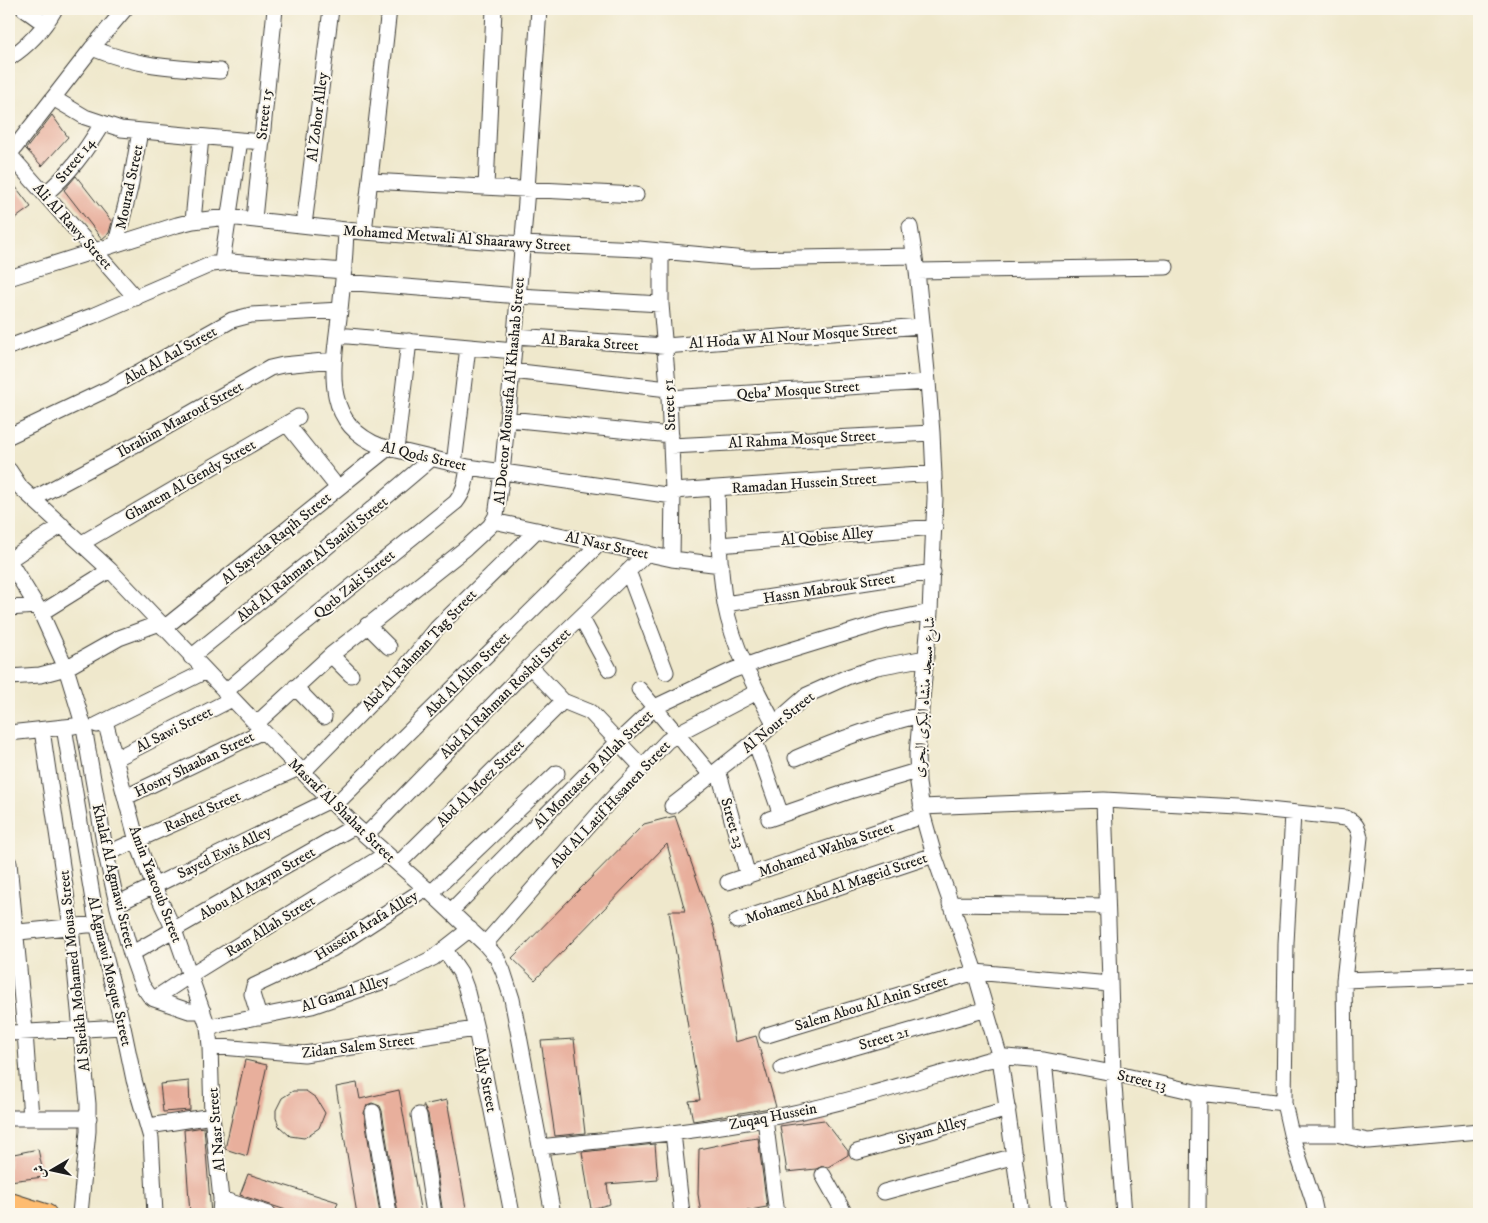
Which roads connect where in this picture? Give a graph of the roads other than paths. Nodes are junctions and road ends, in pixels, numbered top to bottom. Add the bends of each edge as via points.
1 (24, 9) edge
2 (55, 9) edge
3 (125, 9) edge
4 (276, 9) edge
5 (331, 9) edge
6 (389, 9) edge
7 (494, 9) edge
8 (539, 9) edge
9 (45, 24) junction
10 (92, 48) junction
11 (9, 58) edge
12 (220, 71) dead end
13 (53, 98) junction
14 (102, 124) junction
15 (140, 132) junction
16 (201, 137) junction
17 (240, 140) junction
18 (262, 142) junction
19 (9, 154) edge
20 (370, 181) junction
21 (486, 187) junction
22 (527, 189) junction
23 (45, 194) junction
24 (636, 195) dead end
25 (228, 217) junction
26 (254, 219) junction
27 (193, 221) junction
28 (304, 225) junction
29 (910, 227) dead end
30 (346, 230) junction
31 (364, 232) junction
32 (116, 243) junction
33 (522, 244) junction
34 (95, 252) junction
35 (661, 252) junction
36 (222, 262) junction
37 (915, 263) junction
38 (1166, 268) dead end
39 (343, 276) junction
40 (9, 278) edge
41 (518, 296) junction
42 (136, 298) junction
43 (661, 304) junction
44 (340, 310) junction
45 (921, 326) junction
46 (337, 334) junction
47 (409, 341) junction
48 (514, 344) junction
49 (665, 346) junction
50 (9, 347) edge
51 (468, 347) junction
52 (334, 360) junction
53 (512, 371) junction
54 (928, 382) junction
55 (669, 393) junction
56 (508, 419) junction
57 (932, 433) junction
58 (9, 436) edge
59 (671, 441) junction
60 (392, 449) junction
61 (431, 460) junction
62 (461, 465) junction
63 (9, 470) edge
64 (502, 473) junction
65 (934, 473) junction
66 (338, 488) junction
67 (717, 489) junction
68 (673, 494) junction
69 (33, 499) junction
70 (493, 521) junction
71 (62, 525) junction
72 (934, 528) junction
73 (537, 530) junction
74 (82, 543) junction
75 (600, 543) junction
76 (719, 545) junction
77 (647, 553) junction
78 (672, 559) junction
79 (9, 560) edge
80 (721, 565) junction
81 (110, 570) junction
82 (628, 571) junction
83 (933, 572) junction
84 (726, 604) junction
85 (9, 608) edge
86 (39, 610) junction
87 (930, 612) junction
88 (581, 617) junction
89 (162, 625) junction
90 (367, 625) junction
91 (388, 647) dead end
92 (331, 655) junction
93 (191, 657) junction
94 (926, 658) junction
95 (530, 666) junction
96 (745, 666) junction
97 (66, 668) junction
98 (609, 669) dead end
99 (206, 671) junction
100 (666, 672) dead end
101 (351, 675) dead end
102 (9, 677) edge
103 (294, 687) junction
104 (639, 689) dead end
105 (756, 692) junction
106 (228, 696) junction
107 (563, 701) junction
108 (655, 708) junction
109 (921, 715) junction
110 (324, 716) dead end
111 (105, 721) junction
112 (774, 723) junction
113 (64, 727) junction
114 (84, 727) junction
115 (259, 728) junction
116 (42, 730) junction
117 (9, 733) edge
118 (677, 734) junction
119 (755, 740) junction
120 (618, 742) junction
121 (796, 758) dead end
122 (115, 759) junction
123 (642, 768) junction
124 (301, 770) junction
125 (917, 770) junction
126 (714, 772) junction
127 (557, 773) dead end
128 (126, 798) junction
129 (1104, 800) junction
130 (333, 802) junction
131 (672, 806) dead end
132 (922, 812) junction
133 (1293, 812) junction
134 (361, 830) junction
135 (137, 841) junction
136 (106, 854) junction
137 (934, 855) junction
138 (392, 859) junction
139 (9, 863) edge
140 (748, 876) junction
141 (728, 882) dead end
142 (154, 887) junction
143 (428, 890) junction
144 (117, 904) junction
145 (950, 904) junction
146 (1107, 906) junction
147 (451, 912) junction
148 (737, 922) dead end
149 (97, 924) junction
150 (71, 926) junction
151 (470, 929) junction
152 (174, 930) junction
153 (12, 932) edge
154 (485, 944) junction
155 (445, 950) junction
156 (131, 954) junction
157 (975, 972) junction
158 (190, 975) junction
159 (1479, 975) edge
160 (1344, 980) junction
161 (1110, 984) junction
162 (154, 999) junction
163 (987, 1009) junction
164 (203, 1011) junction
165 (259, 1017) junction
166 (123, 1027) junction
167 (208, 1027) junction
168 (82, 1029) junction
169 (476, 1029) junction
170 (25, 1032) junction
171 (9, 1033) edge
172 (767, 1035) dead end
173 (210, 1046) junction
174 (1000, 1058) junction
175 (1044, 1060) junction
176 (782, 1068) dead end
177 (1113, 1073) junction
178 (1199, 1093) junction
179 (1284, 1103) junction
180 (1008, 1109) junction
181 (373, 1112) dead end
182 (419, 1115) dead end
183 (212, 1116) junction
184 (9, 1118) edge
185 (32, 1118) junction
186 (89, 1118) junction
187 (765, 1119) junction
188 (149, 1126) junction
189 (1479, 1131) edge
190 (673, 1133) junction
191 (1291, 1134) junction
192 (1346, 1136) junction
193 (541, 1147) junction
194 (857, 1152) dead end
195 (1014, 1156) junction
196 (823, 1175) dead end
197 (884, 1192) dead end
198 (222, 1199) junction
199 (9, 1202) edge
200 (48, 1214) edge
201 (80, 1214) edge
202 (155, 1214) edge
203 (220, 1214) edge
204 (268, 1214) edge
205 (389, 1214) edge
206 (434, 1214) edge
207 (512, 1214) edge
208 (553, 1214) edge
209 (682, 1214) edge
210 (777, 1214) edge
211 (845, 1214) edge
212 (1022, 1214) edge
213 (1059, 1214) edge
214 (1124, 1214) edge
215 (1198, 1214) edge
216 (1316, 1214) edge

1 - 9 street
2 - 9 street
3 - 10 street
4 - 18 street, Street 15
5 - 28 street, Al Zohor Alley
6 - 20 street
7 - 21 street
8 - 22 street, Al Doctor Moustafa Al Khashab Street
9 - 11 street
10 - 12 street via 137,63
10 - 13 street
13 - 14 street via 68,109
13 - 19 street
14 - 15 street
14 - 23 street, Street 14 via 77,163
15 - 16 street
15 - 32 street, Mourad Street
16 - 17 street
16 - 27 street
17 - 18 street
17 - 25 street
18 - 26 street, Street 15
19 - 23 street, Ali Al Rawy Street
20 - 21 street
20 - 31 street
21 - 22 street
22 - 24 street
22 - 33 street, Al Doctor Moustafa Al Khashab Street
23 - 34 street, Ali Al Rawy Street
25 - 26 street, Mohamed Metwali Al Shaarawy Street
25 - 27 street, Mohamed Metwali Al Shaarawy Street
25 - 36 street
26 - 28 street, Mohamed Metwali Al Shaarawy Street
27 - 32 street, Mohamed Metwali Al Shaarawy Street
28 - 30 street, Mohamed Metwali Al Shaarawy Street
29 - 37 street, شارع مسجد منشاه البكرى البحرى
30 - 31 street, Mohamed Metwali Al Shaarawy Street
30 - 39 street, Al Qods Street
31 - 33 street, Mohamed Metwali Al Shaarawy Street
32 - 34 street, Mohamed Metwali Al Shaarawy Street
33 - 35 street, Mohamed Metwali Al Shaarawy Street
33 - 41 street, Al Doctor Moustafa Al Khashab Street
34 - 40 street, Mohamed Metwali Al Shaarawy Street
34 - 42 street, Ali Al Rawy Street
35 - 37 street, Mohamed Metwali Al Shaarawy Street via 747,259
35 - 43 street, Street 51
36 - 39 street
36 - 42 street via 204,266
37 - 38 street, Mohamed Metwali Al Shaarawy Street
37 - 45 street, شارع مسجد منشاه البكرى البحرى
39 - 41 street
39 - 44 street, Al Qods Street
41 - 43 street
41 - 48 street, Al Doctor Moustafa Al Khashab Street
42 - 50 street
43 - 49 street, Street 51
44 - 46 street, Al Qods Street
44 - 58 street, Abd Al Aal Street via 251,315 232,320 110,388
45 - 49 street, Al Hoda W Al Nour Mosque Street
45 - 54 street, شارع مسجد منشاه البكرى البحرى
46 - 47 street, Al Baraka Street
46 - 52 street, Al Qods Street
47 - 51 street, Al Baraka Street
47 - 60 street
48 - 49 street, Al Baraka Street
48 - 51 street, Al Baraka Street
48 - 53 street, Al Doctor Moustafa Al Khashab Street
49 - 55 street, Street 51
51 - 62 street, Qotb Zaki Street
52 - 60 street, Al Qods Street via 336,398 347,424 368,442
52 - 69 street, Ibrahim Maarouf Street via 270,368
53 - 55 street, Qeba' Mosque Street
53 - 56 street, Al Doctor Moustafa Al Khashab Street
54 - 55 street, Qeba' Mosque Street
54 - 57 street, شارع مسجد منشاه البكرى البحرى
55 - 59 street, Street 51
56 - 59 street, Al Rahma Mosque Street
56 - 64 street, Al Doctor Moustafa Al Khashab Street
57 - 59 street, Al Rahma Mosque Street
57 - 65 street, شارع مسجد منشاه البكرى البحرى
59 - 68 street, Street 51
60 - 61 street, Al Qods Street
60 - 66 street, Al Sayeda Raqih Street
61 - 62 street, Al Qods Street
61 - 93 street, Abd Al Rahman Al Saaidi Street
62 - 64 street, Al Qods Street
62 - 106 street, Qotb Zaki Street via 465,486 456,502 284,641
63 - 69 street, Masraf Al Shahat Street
64 - 68 street, Al Qods Street
64 - 70 street, Al Doctor Moustafa Al Khashab Street via 498,510
65 - 67 street, Ramadan Hussein Street
65 - 72 street, شارع مسجد منشاه البكرى البحرى
66 - 74 street, Ghanem Al Gendy Street via 292,420
66 - 89 street, Al Sayeda Raqih Street
67 - 68 street, Ramadan Hussein Street
67 - 76 street
68 - 78 street, Street 51
69 - 71 street, Masraf Al Shahat Street
70 - 73 street, Al Nasr Street
70 - 90 street, Al Doctor Moustafa Al Khashab Street via 446,565
71 - 74 street, Masraf Al Shahat Street
71 - 79 street
72 - 76 street, Al Qobise Alley
72 - 83 street, شارع مسجد منشاه البكرى البحرى
73 - 75 street, Al Nasr Street
73 - 124 street, Abd Al Rahman Tag Street via 437,628 402,671
74 - 81 street, Masraf Al Shahat Street
75 - 77 street, Al Nasr Street
75 - 130 street, Abd Al Alim Street
76 - 80 street
77 - 78 street, Al Nasr Street
77 - 82 street, Abd Al Rahman Roshdi Street
78 - 80 street, Al Nasr Street
79 - 86 street, Khalaf Al Agmawi Street
80 - 84 street
81 - 86 street
81 - 89 street, Masraf Al Shahat Street
82 - 88 street, Abd Al Rahman Roshdi Street
82 - 100 street
83 - 84 street, Hassn Mabrouk Street
83 - 87 street, شارع مسجد منشاه البكرى البحرى
84 - 96 street
85 - 86 street
86 - 97 street, Khalaf Al Agmawi Street
87 - 94 street, شارع مسجد منشاه البكرى البحرى
87 - 96 street, Al Montaser B Allah Street via 886,621
88 - 95 street, Abd Al Rahman Roshdi Street
88 - 98 street
89 - 93 street, Masraf Al Shahat Street
89 - 97 street, Al Sayeda Raqih Street via 119,638
90 - 91 street
90 - 92 street, Al Doctor Moustafa Al Khashab Street
92 - 101 street
92 - 103 street, Al Doctor Moustafa Al Khashab Street
93 - 99 street, Masraf Al Shahat Street
94 - 109 street, شارع مسجد منشاه البكرى البحرى
94 - 112 street, Al Nour Street via 877,668 826,685 807,695
95 - 107 street
95 - 134 street, Abd Al Rahman Roshdi Street
96 - 105 street
96 - 108 street, Al Montaser B Allah Street
97 - 102 street, Al Sayeda Raqih Street via 40,675
97 - 114 street, Khalaf Al Agmawi Street
99 - 106 street, Masraf Al Shahat Street
99 - 111 street
103 - 110 street
103 - 115 street, Al Doctor Moustafa Al Khashab Street
104 - 108 street
105 - 112 street
105 - 118 street, Abd Al Latif Hssanen Street
106 - 115 street, Masraf Al Shahat Street
106 - 122 street, Al Sawi Street
107 - 120 street via 590,712
107 - 138 street, Abd Al Moez Street
108 - 118 street
108 - 120 street, Al Montaser B Allah Street
109 - 121 street via 862,732
109 - 125 street, شارع مسجد منشاه البكرى البحرى
111 - 114 street
111 - 122 street, Amin Yaacoub Street
112 - 119 street, Al Nour Street
113 - 114 street
113 - 116 street
113 - 149 street, Al Agmawi Mosque Street
114 - 136 street, Khalaf Al Agmawi Street
115 - 124 street, Masraf Al Shahat Street
115 - 128 street, Hosny Shaaban Street
116 - 117 street
116 - 150 street, Al Sheikh Mohamed Mousa Street
118 - 123 street, Abd Al Latif Hssanen Street
118 - 126 street
119 - 125 street via 775,817
119 - 126 street, Al Nour Street
120 - 123 street
120 - 147 street, Al Montaser B Allah Street
122 - 128 street, Amin Yaacoub Street
123 - 154 street, Abd Al Latif Hssanen Street
124 - 130 street, Masraf Al Shahat Street
124 - 135 street, Rashed Street
125 - 132 street, شارع مسجد منشاه البكرى البحرى
126 - 131 street, Al Nour Street
126 - 140 street, Street 23
127 - 143 street
128 - 135 street, Amin Yaacoub Street
129 - 132 street, Mohamed Wahba Street
129 - 133 street, Mohamed Wahba Street
129 - 146 street
130 - 134 street, Masraf Al Shahat Street
130 - 142 street, Sayed Ewis Alley
132 - 137 street, شارع مسجد منشاه البكرى البحرى
132 - 140 street, Mohamed Wahba Street
133 - 160 street, Mohamed Wahba Street via 1346,818 1358,828 1360,837
133 - 179 street via 1286,943
134 - 138 street, Masraf Al Shahat Street
134 - 152 street, Abou Al Azaym Street
135 - 136 street, Rashed Street
135 - 142 street, Amin Yaacoub Street
136 - 144 street, Khalaf Al Agmawi Street
137 - 145 street, شارع مسجد منشاه البكرى البحرى
137 - 148 street, Mohamed Abd Al Mageid Street
138 - 143 street, Masraf Al Shahat Street
138 - 158 street, Ram Allah Street
139 - 153 street
140 - 141 street, Mohamed Wahba Street
142 - 144 street, Sayed Ewis Alley
142 - 152 street, Amin Yaacoub Street
143 - 147 street, Masraf Al Shahat Street
143 - 165 street, Hussein Arafa Alley via 332,949 254,986 252,994
144 - 156 street, Khalaf Al Agmawi Street
145 - 146 street
145 - 157 street, شارع مسجد منشاه البكرى البحرى
146 - 161 street
147 - 151 street, Masraf Al Shahat Street
149 - 150 street
149 - 166 street, Al Agmawi Mosque Street
150 - 153 street
150 - 168 street, Al Sheikh Mohamed Mousa Street
151 - 154 street, Masraf Al Shahat Street
151 - 155 street, Al Gamal Alley
152 - 156 street, Abou Al Azaym Street
152 - 158 street, Amin Yaacoub Street
153 - 170 street
154 - 193 street, Masraf Al Shahat Street via 496,958 508,985
155 - 165 street, Al Gamal Alley via 393,978 312,1006
155 - 169 street, Adly Street via 463,980
156 - 162 street, Khalaf Al Agmawi Street via 142,985
157 - 161 street
157 - 163 street, شارع مسجد منشاه البكرى البحرى
157 - 172 street, Salem Abou Al Anin Street
158 - 162 street, Ram Allah Street
158 - 164 street, Amin Yaacoub Street
159 - 160 street
160 - 192 street
161 - 177 street
162 - 164 street via 189,1011
163 - 174 street, شارع مسجد منشاه البكرى البحرى
163 - 176 street, Street 21
164 - 167 street, Amin Yaacoub Street
165 - 167 street, Al Gamal Alley
166 - 168 street
166 - 188 street, Al Agmawi Mosque Street via 134,1080
167 - 173 street, Amin Yaacoub Street
168 - 170 street
168 - 186 street, Al Sheikh Mohamed Mousa Street
169 - 173 street, Zidan Salem Street via 304,1054
169 - 207 street, Adly Street
170 - 171 street
170 - 185 street
173 - 183 street, Al Nasr Street
174 - 175 street, Street 13
174 - 180 street, شارع مسجد منشاه البكرى البحرى
174 - 187 street, Zuqaq Hussein
175 - 177 street, Street 13
175 - 213 street
177 - 178 street, Street 13
177 - 214 street
178 - 179 street, Street 13
178 - 215 street
179 - 191 street
180 - 194 street, Siyam Alley
180 - 195 street, شارع مسجد منشاه البكرى البحرى
181 - 205 street
182 - 206 street
183 - 188 street
183 - 198 street, Al Nasr Street
184 - 185 street
185 - 186 street
186 - 201 street, Al Sheikh Mohamed Mousa Street
187 - 190 street, Zuqaq Hussein
187 - 210 street
188 - 202 street, Al Agmawi Mosque Street
189 - 192 street via 1368,1141
190 - 193 street, Zuqaq Hussein
190 - 209 street
191 - 192 street
191 - 216 street
193 - 208 street, Masraf Al Shahat Street
195 - 197 street
195 - 212 street, شارع مسجد منشاه البكرى البحرى
196 - 211 street
198 - 203 street, Al Nasr Street
198 - 204 street
199 - 200 main road

